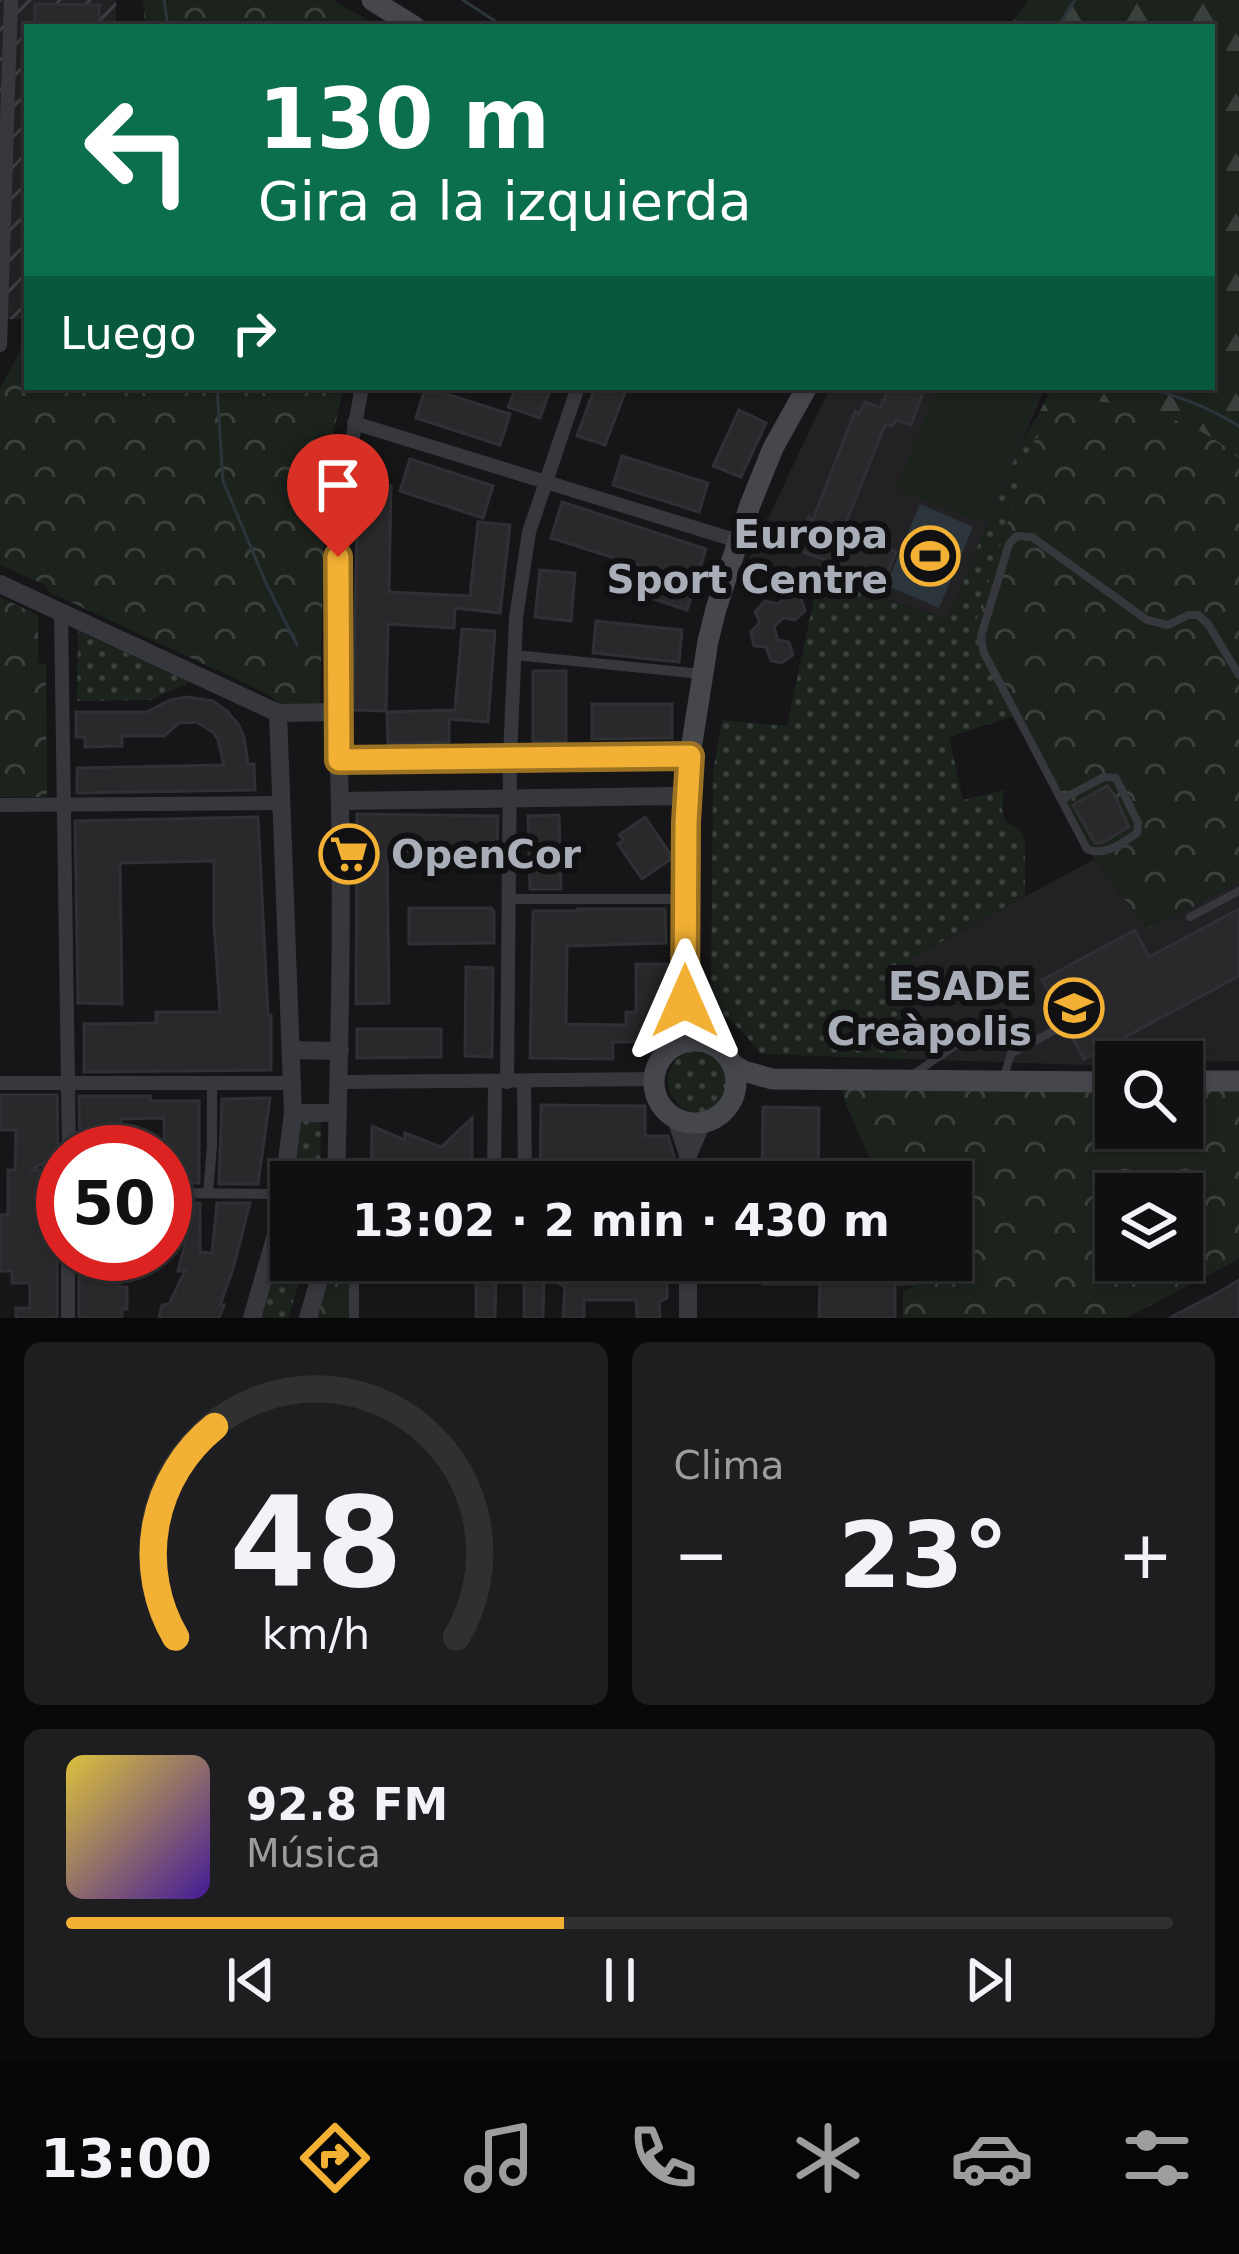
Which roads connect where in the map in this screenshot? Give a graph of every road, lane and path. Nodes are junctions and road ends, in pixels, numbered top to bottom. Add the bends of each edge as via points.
1 (11, 0) edge
2 (372, 0) edge
3 (411, 24) edge
4 (0, 345) edge
5 (361, 390) edge
6 (577, 390) edge
7 (805, 390) edge
8 (354, 423) junction
9 (546, 481) junction
10 (738, 541) junction
11 (0, 584) edge
12 (61, 612) junction
13 (514, 656) junction
14 (702, 674) junction
15 (1239, 675) edge
16 (337, 712) junction
17 (278, 713) junction
18 (690, 756) junction
19 (510, 757) junction
20 (339, 760) junction
21 (510, 800) junction
22 (1061, 800) junction
23 (340, 801) junction
24 (686, 801) junction
25 (281, 803) junction
26 (65, 804) junction
27 (0, 805) edge
28 (1239, 891) edge
29 (509, 898) junction
30 (685, 899) junction
31 (1190, 917) dead end
32 (685, 1001) junction
33 (1066, 1024) dead end
34 (986, 1028) dead end
35 (705, 1041) junction
36 (672, 1046) junction
37 (291, 1050) junction
38 (340, 1051) junction
39 (733, 1065) junction
40 (655, 1079) junction
41 (772, 1079) junction
42 (889, 1080) junction
43 (501, 1081) junction
44 (1002, 1081) junction
45 (1203, 1081) edge
46 (1239, 1081) edge
47 (212, 1082) junction
48 (340, 1082) junction
49 (524, 1082) junction
50 (1095, 1082) edge
51 (0, 1083) edge
52 (69, 1083) junction
53 (292, 1083) junction
54 (733, 1099) junction
55 (293, 1113) junction
56 (338, 1113) junction
57 (676, 1119) junction
58 (702, 1123) junction
59 (69, 1125) edge
60 (688, 1155) junction
61 (288, 1161) edge
62 (336, 1161) edge
63 (495, 1161) edge
64 (525, 1161) edge
65 (688, 1161) edge
66 (192, 1193) edge
67 (208, 1193) junction
68 (270, 1194) edge
69 (270, 1255) edge
70 (68, 1281) edge
71 (319, 1281) edge
72 (354, 1281) edge
73 (688, 1281) edge
74 (68, 1318) edge
75 (252, 1318) edge
76 (308, 1318) edge
77 (353, 1318) edge
78 (688, 1318) edge

1 - 4 street
2 - 3 main road
5 - 8 street
6 - 9 street
7 - 10 main road
8 - 9 street
8 - 16 street via 338,557
9 - 10 street
9 - 13 street via 529,532
10 - 14 main road
11 - 12 street
12 - 17 street
12 - 26 street
13 - 14 street
13 - 19 street
14 - 18 main road
15 - 22 lane via 1198,615 1168,625 1147,620 1033,537 1017,536 981,636 983,651
16 - 17 street
16 - 20 street
17 - 25 street
18 - 19 street
18 - 24 main road
19 - 20 street
19 - 21 street
20 - 23 street
21 - 23 street
21 - 24 street
21 - 29 street
22 - 22 lane via 1096,853 1138,833 1116,778
23 - 38 street
24 - 30 main road
25 - 26 street
25 - 37 street
26 - 27 street
26 - 52 street
28 - 31 lane
29 - 30 street
29 - 43 street
30 - 32 main road
32 - 35 main road
32 - 36 main road
33 - 44 lane via 1011,1054
34 - 42 lane via 924,1069
35 - 36 main road
35 - 39 main road
36 - 40 main road
37 - 38 street
37 - 53 street
38 - 48 street
39 - 41 main road
39 - 54 main road
40 - 49 street
40 - 57 main road via 662,1106
41 - 42 main road
41 - 54 main road
42 - 44 main road
43 - 48 street
43 - 49 street
43 - 63 street
44 - 50 main road
45 - 46 main road
47 - 52 street
47 - 53 street
47 - 67 street
48 - 56 street
49 - 64 street
51 - 52 street
52 - 59 street
53 - 55 street
54 - 58 main road
55 - 56 street
55 - 61 street
56 - 62 street
57 - 58 main road
57 - 60 street
58 - 60 street
60 - 65 street
66 - 67 street
67 - 68 street
69 - 75 street
70 - 74 street
71 - 76 street
72 - 77 street
73 - 78 street

